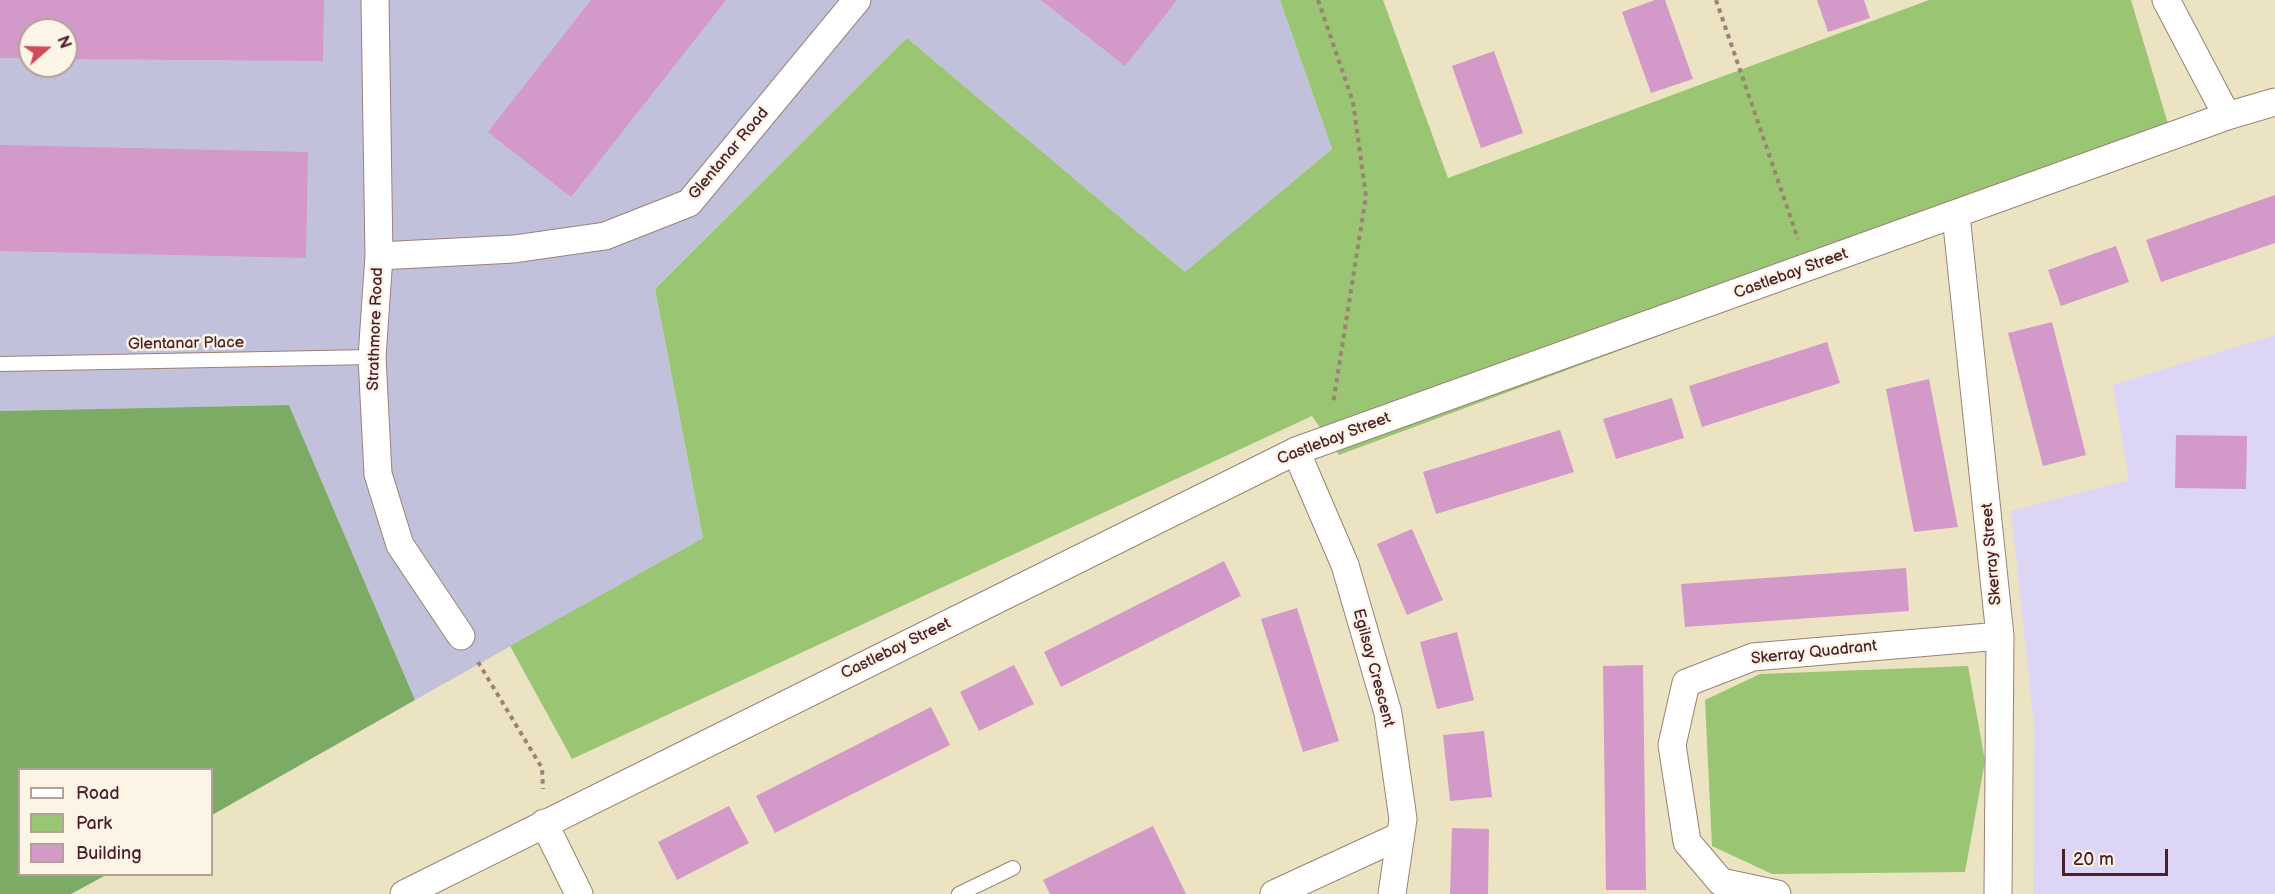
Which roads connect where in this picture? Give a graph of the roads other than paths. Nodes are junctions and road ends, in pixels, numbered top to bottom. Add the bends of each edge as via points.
1 (375, 0) edge
2 (857, 0) edge
3 (2166, 0) edge
4 (2275, 102) edge
5 (2228, 116) junction
6 (1956, 215) junction
7 (379, 256) junction
8 (372, 357) junction
9 (0, 364) edge
10 (1296, 451) junction
11 (460, 636) dead end
12 (2000, 636) junction
13 (544, 823) junction
14 (1400, 836) junction
15 (1013, 867) dead end
16 (404, 894) edge
17 (579, 894) edge
18 (959, 894) edge
19 (1274, 894) edge
20 (1392, 894) edge
21 (1777, 894) edge
22 (1998, 894) edge

1 - 7 street, Strathmore Road
2 - 7 street, Glentanar Road via 689,203 605,236 514,249
3 - 5 street
4 - 5 street, Castlebay Street
5 - 6 street, Castlebay Street
6 - 10 street, Castlebay Street
6 - 12 street, Skerray Street
7 - 8 street, Strathmore Road
8 - 9 lane, Glentanar Place
8 - 11 street, Strathmore Road via 378,474 400,545
10 - 13 street, Castlebay Street
10 - 14 street, Egilsay Crescent via 1345,565 1388,713 1403,819
12 - 21 street, Skerray Quadrant via 1753,657 1686,683 1672,745 1687,842 1721,882
12 - 22 street, Skerray Street
13 - 16 street, Castlebay Street
13 - 17 street
14 - 19 street
14 - 20 street, Egilsay Crescent
15 - 18 lane

